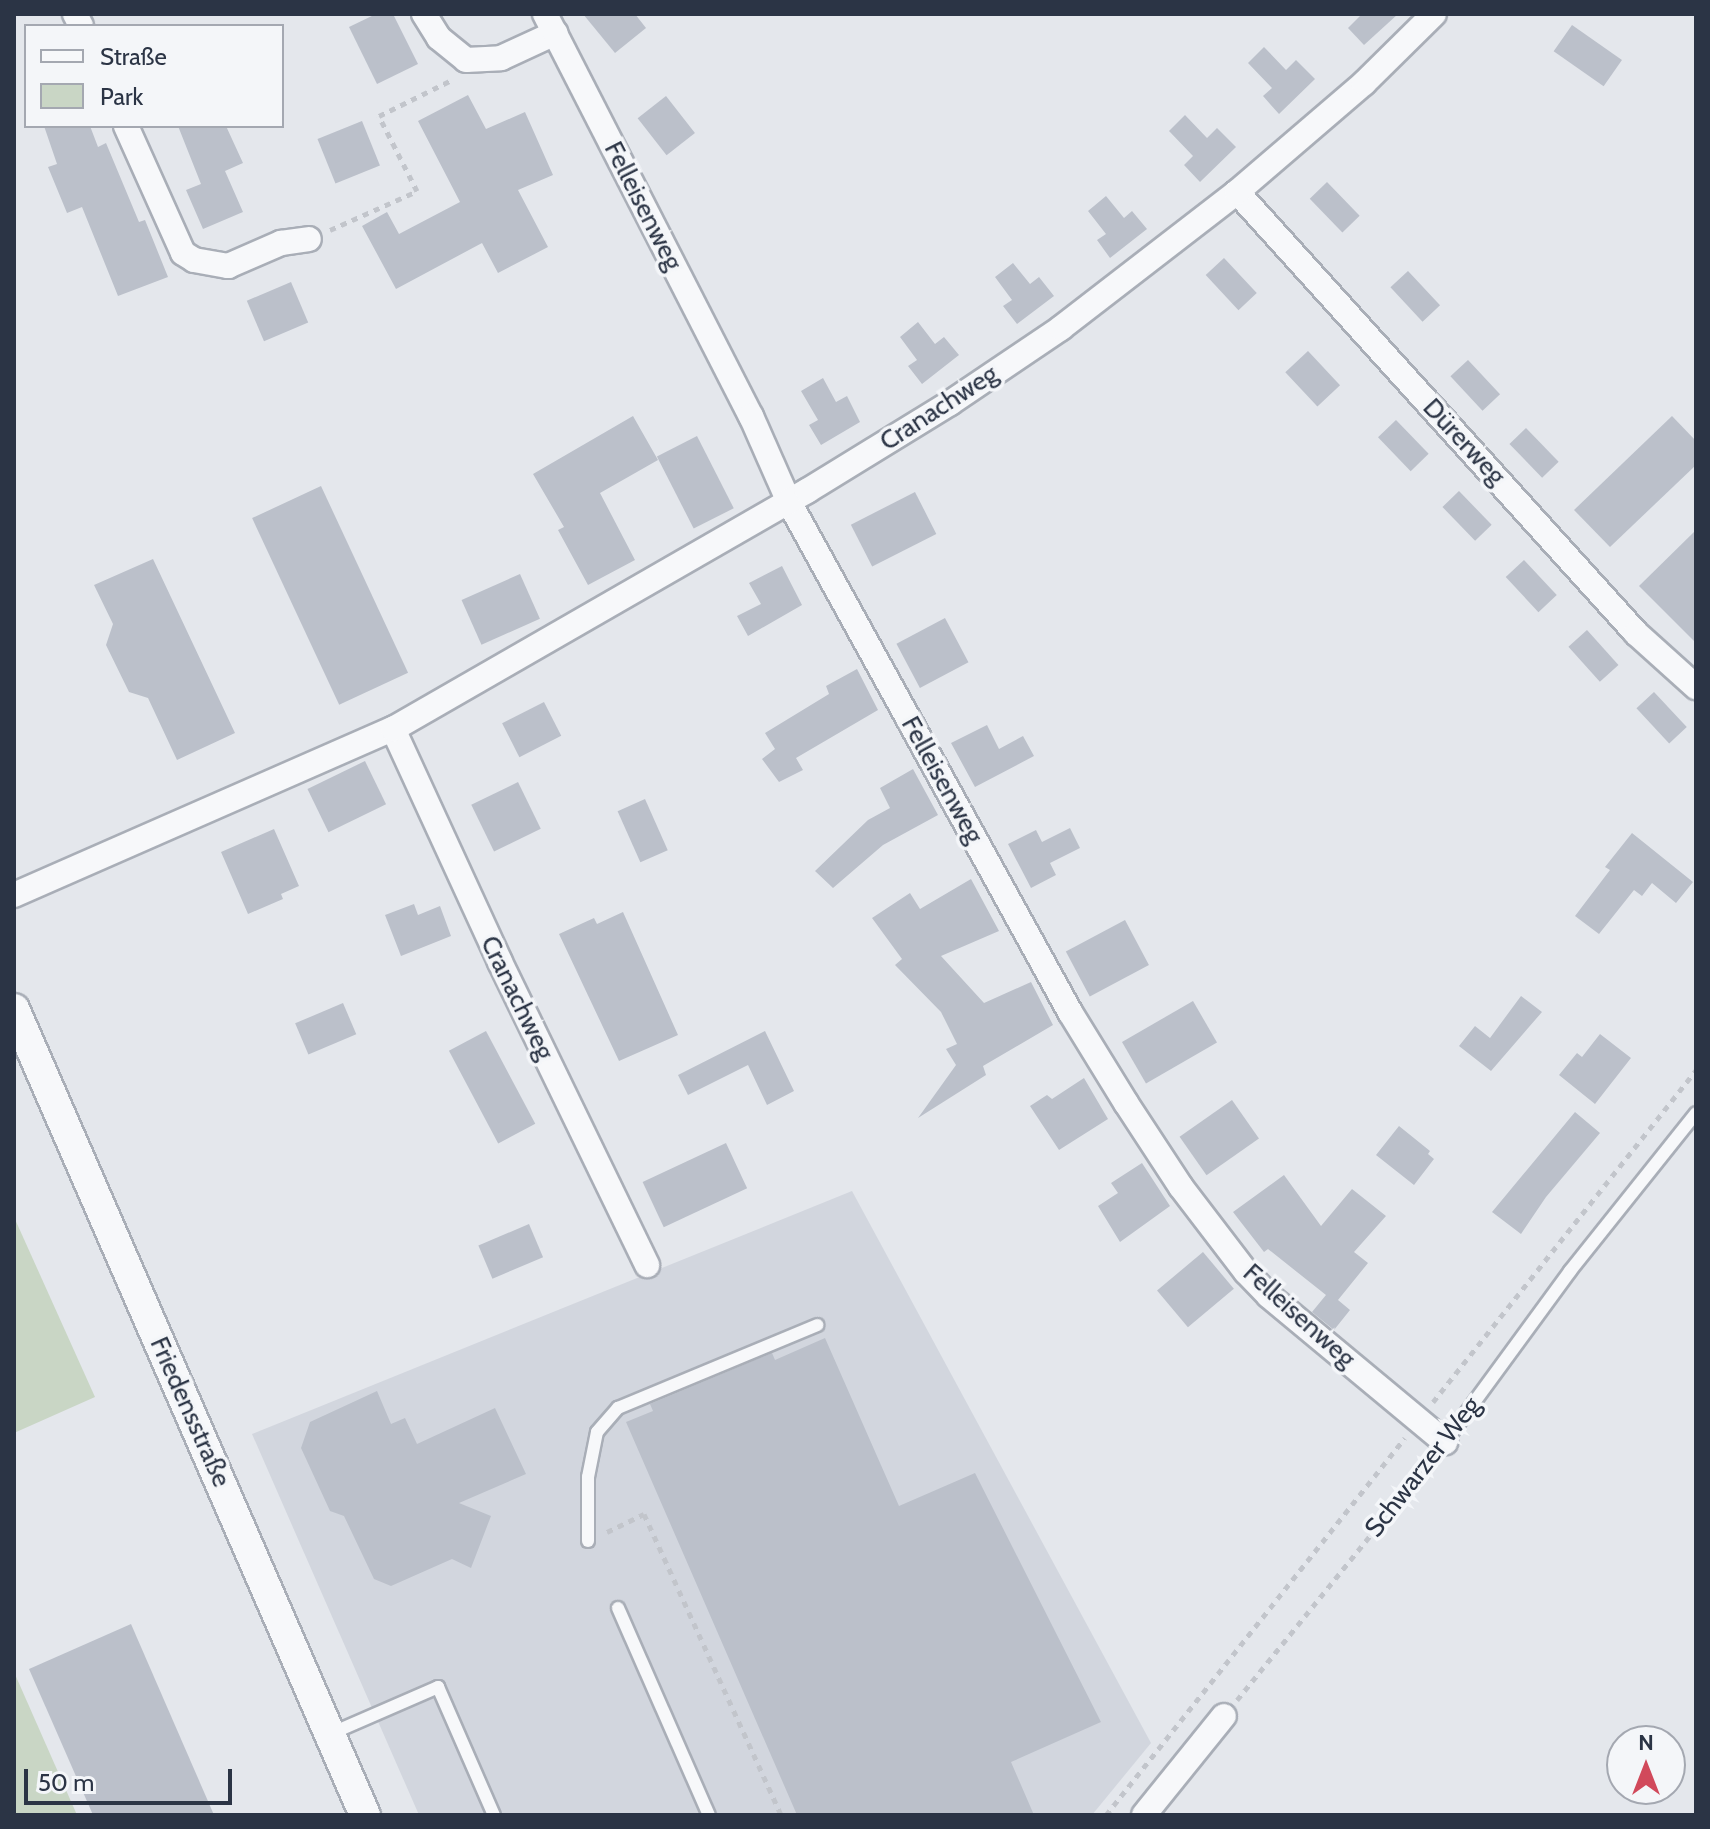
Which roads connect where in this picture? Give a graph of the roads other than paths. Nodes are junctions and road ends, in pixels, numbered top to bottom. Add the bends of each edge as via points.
1 (424, 14) edge
2 (1434, 14) edge
3 (550, 24) edge
4 (127, 128) edge
5 (1237, 192) junction
6 (309, 239) road end
7 (789, 502) junction
8 (1696, 687) edge
9 (393, 729) junction
10 (14, 895) edge
11 (14, 1009) edge
12 (1696, 1113) edge
13 (647, 1265) dead end
14 (817, 1325) dead end
15 (1445, 1442) joint
16 (588, 1541) road end
17 (618, 1608) dead end
18 (1224, 1716) road end
19 (330, 1734) junction
20 (365, 1815) edge
21 (494, 1815) edge
22 (709, 1815) edge
23 (1144, 1815) edge

1 - 3 street via 439,38 466,60 501,58
2 - 5 street, Cranachweg via 1364,83
3 - 7 street, Felleisenweg via 751,416
4 - 6 street via 183,253 194,260 228,266 281,243
5 - 7 street, Cranachweg via 1061,328
5 - 8 street, Dürerweg via 1636,633
7 - 9 street, Cranachweg
7 - 15 street, Felleisenweg via 1070,1012 1181,1187 1269,1296
9 - 10 street, Cranachweg
9 - 13 street, Cranachweg
11 - 19 street, Friedensstraße
12 - 15 lane, Schwarzer Weg via 1570,1271
14 - 16 lane via 618,1408 597,1432 588,1477
17 - 22 lane
18 - 23 street
19 - 20 street, Friedensstraße
19 - 21 lane via 438,1687

